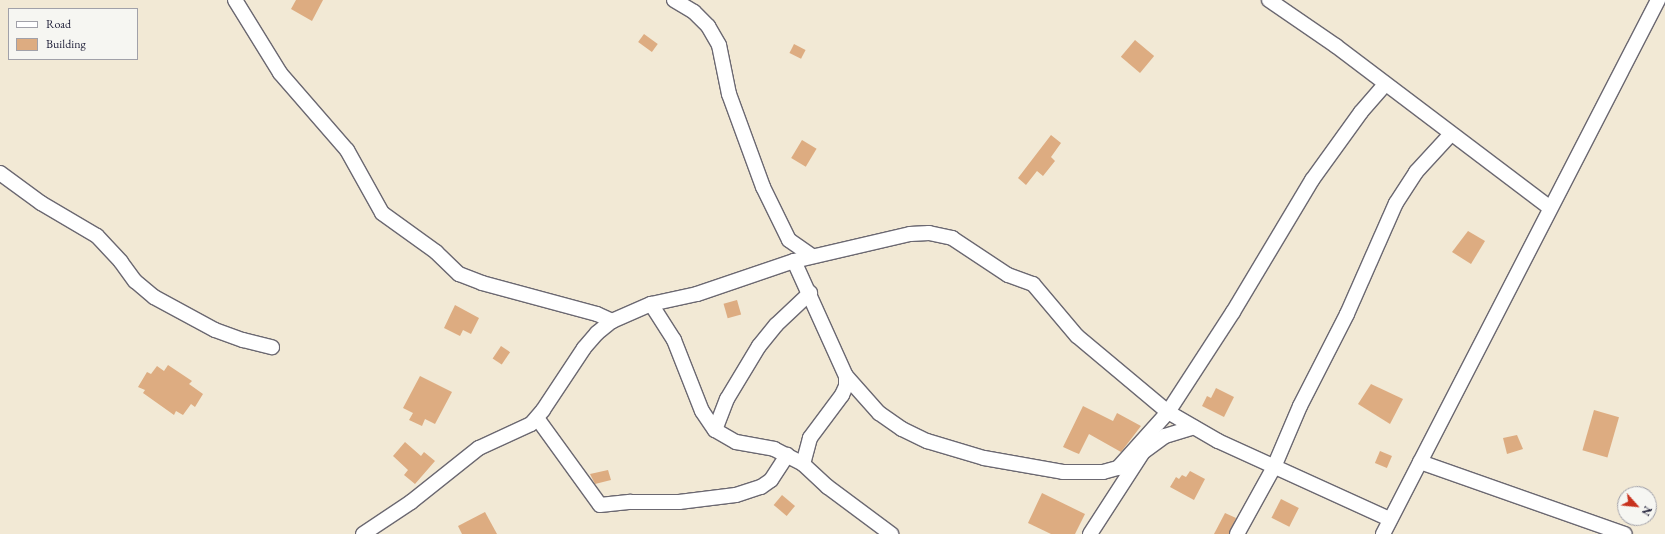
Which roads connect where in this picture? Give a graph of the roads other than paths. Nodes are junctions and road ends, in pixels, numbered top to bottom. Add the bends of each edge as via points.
1 (235, 0) edge
2 (674, 0) edge
3 (1269, 0) edge
4 (1658, 0) edge
5 (1385, 84) junction
6 (1451, 134) junction
7 (0, 173) edge
8 (1550, 208) junction
9 (812, 256) junction
10 (794, 261) junction
11 (810, 293) junction
12 (651, 304) junction
13 (612, 321) junction
14 (272, 347) dead end
15 (846, 376) junction
16 (1168, 412) junction
17 (537, 418) junction
18 (1194, 427) junction
19 (715, 430) junction
20 (788, 455) junction
21 (1420, 462) junction
22 (803, 464) junction
23 (1274, 467) junction
24 (1389, 519) junction
25 (363, 534) edge
26 (891, 534) edge
27 (1090, 534) edge
28 (1237, 534) edge
29 (1383, 534) edge
30 (1625, 534) edge

1 - 13 street via 280,73 347,150 375,203 387,217 436,252 459,274 482,283 597,314
2 - 9 street via 694,12 708,26 719,45 729,94 763,187 789,240
3 - 5 street via 1310,27
4 - 8 street
5 - 6 street
5 - 16 street via 1356,118 1312,180 1234,312
6 - 8 street
6 - 23 street via 1416,172 1396,203 1347,314 1300,406
7 - 14 street via 41,203 97,236 135,282 154,297 215,330
8 - 21 street
9 - 10 street
9 - 16 street via 910,234 929,233 952,238 1008,275 1036,287 1077,336
10 - 11 street
10 - 12 street via 697,294
11 - 15 street
11 - 19 street via 776,325 759,346 727,400
12 - 13 street
12 - 19 street via 674,340 702,411
13 - 17 street via 596,333 584,348
15 - 16 street via 879,413 902,429 927,441 984,458 1063,472 1103,472 1118,468
15 - 22 street via 846,386 842,395 810,438
16 - 18 street
17 - 20 street via 600,505 679,502 736,495 761,487 771,480
17 - 25 street via 524,428 494,439 479,448 411,502
18 - 23 street
18 - 27 street via 1165,436 1143,452
19 - 20 street via 736,442 774,449
20 - 22 street
21 - 24 street
21 - 30 street
22 - 26 street via 828,487
23 - 24 street
23 - 28 street
24 - 29 street

